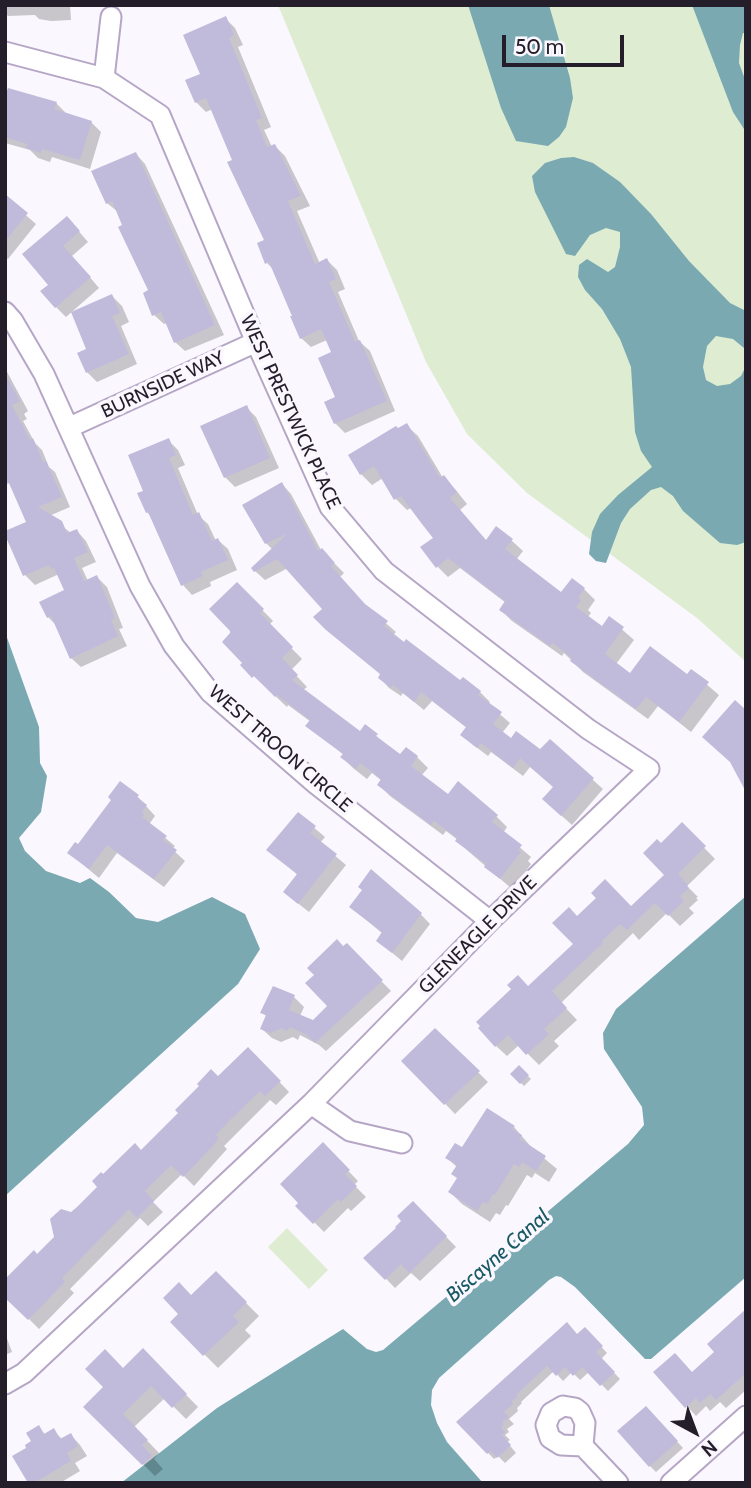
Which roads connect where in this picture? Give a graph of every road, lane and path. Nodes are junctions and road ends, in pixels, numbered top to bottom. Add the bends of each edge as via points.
1 (111, 17) dead end
2 (5, 52) edge
3 (104, 78) junction
4 (5, 312) edge
5 (256, 342) junction
6 (69, 427) junction
7 (649, 769) joint
8 (490, 921) junction
9 (311, 1104) junction
10 (402, 1143) dead end
11 (5, 1384) edge
12 (746, 1416) edge
13 (583, 1446) dead end
14 (618, 1483) edge
15 (671, 1483) edge

1 - 3 street
2 - 3 street, WEST PRESTWICK PLACE
3 - 5 street, WEST PRESTWICK PLACE via 160,115
4 - 6 street, WEST TROON CIRCLE via 44,374
5 - 6 street, BURNSIDE WAY
5 - 7 street, WEST PRESTWICK PLACE via 330,507 384,571 588,729
6 - 8 street, WEST TROON CIRCLE via 140,586 174,646 210,692 316,784
7 - 8 street, GLENEAGLE DRIVE
8 - 9 street, GLENEAGLE DRIVE
9 - 10 street via 350,1131
9 - 11 street, GLENEAGLE DRIVE via 24,1373
12 - 15 street
13 - 14 street

